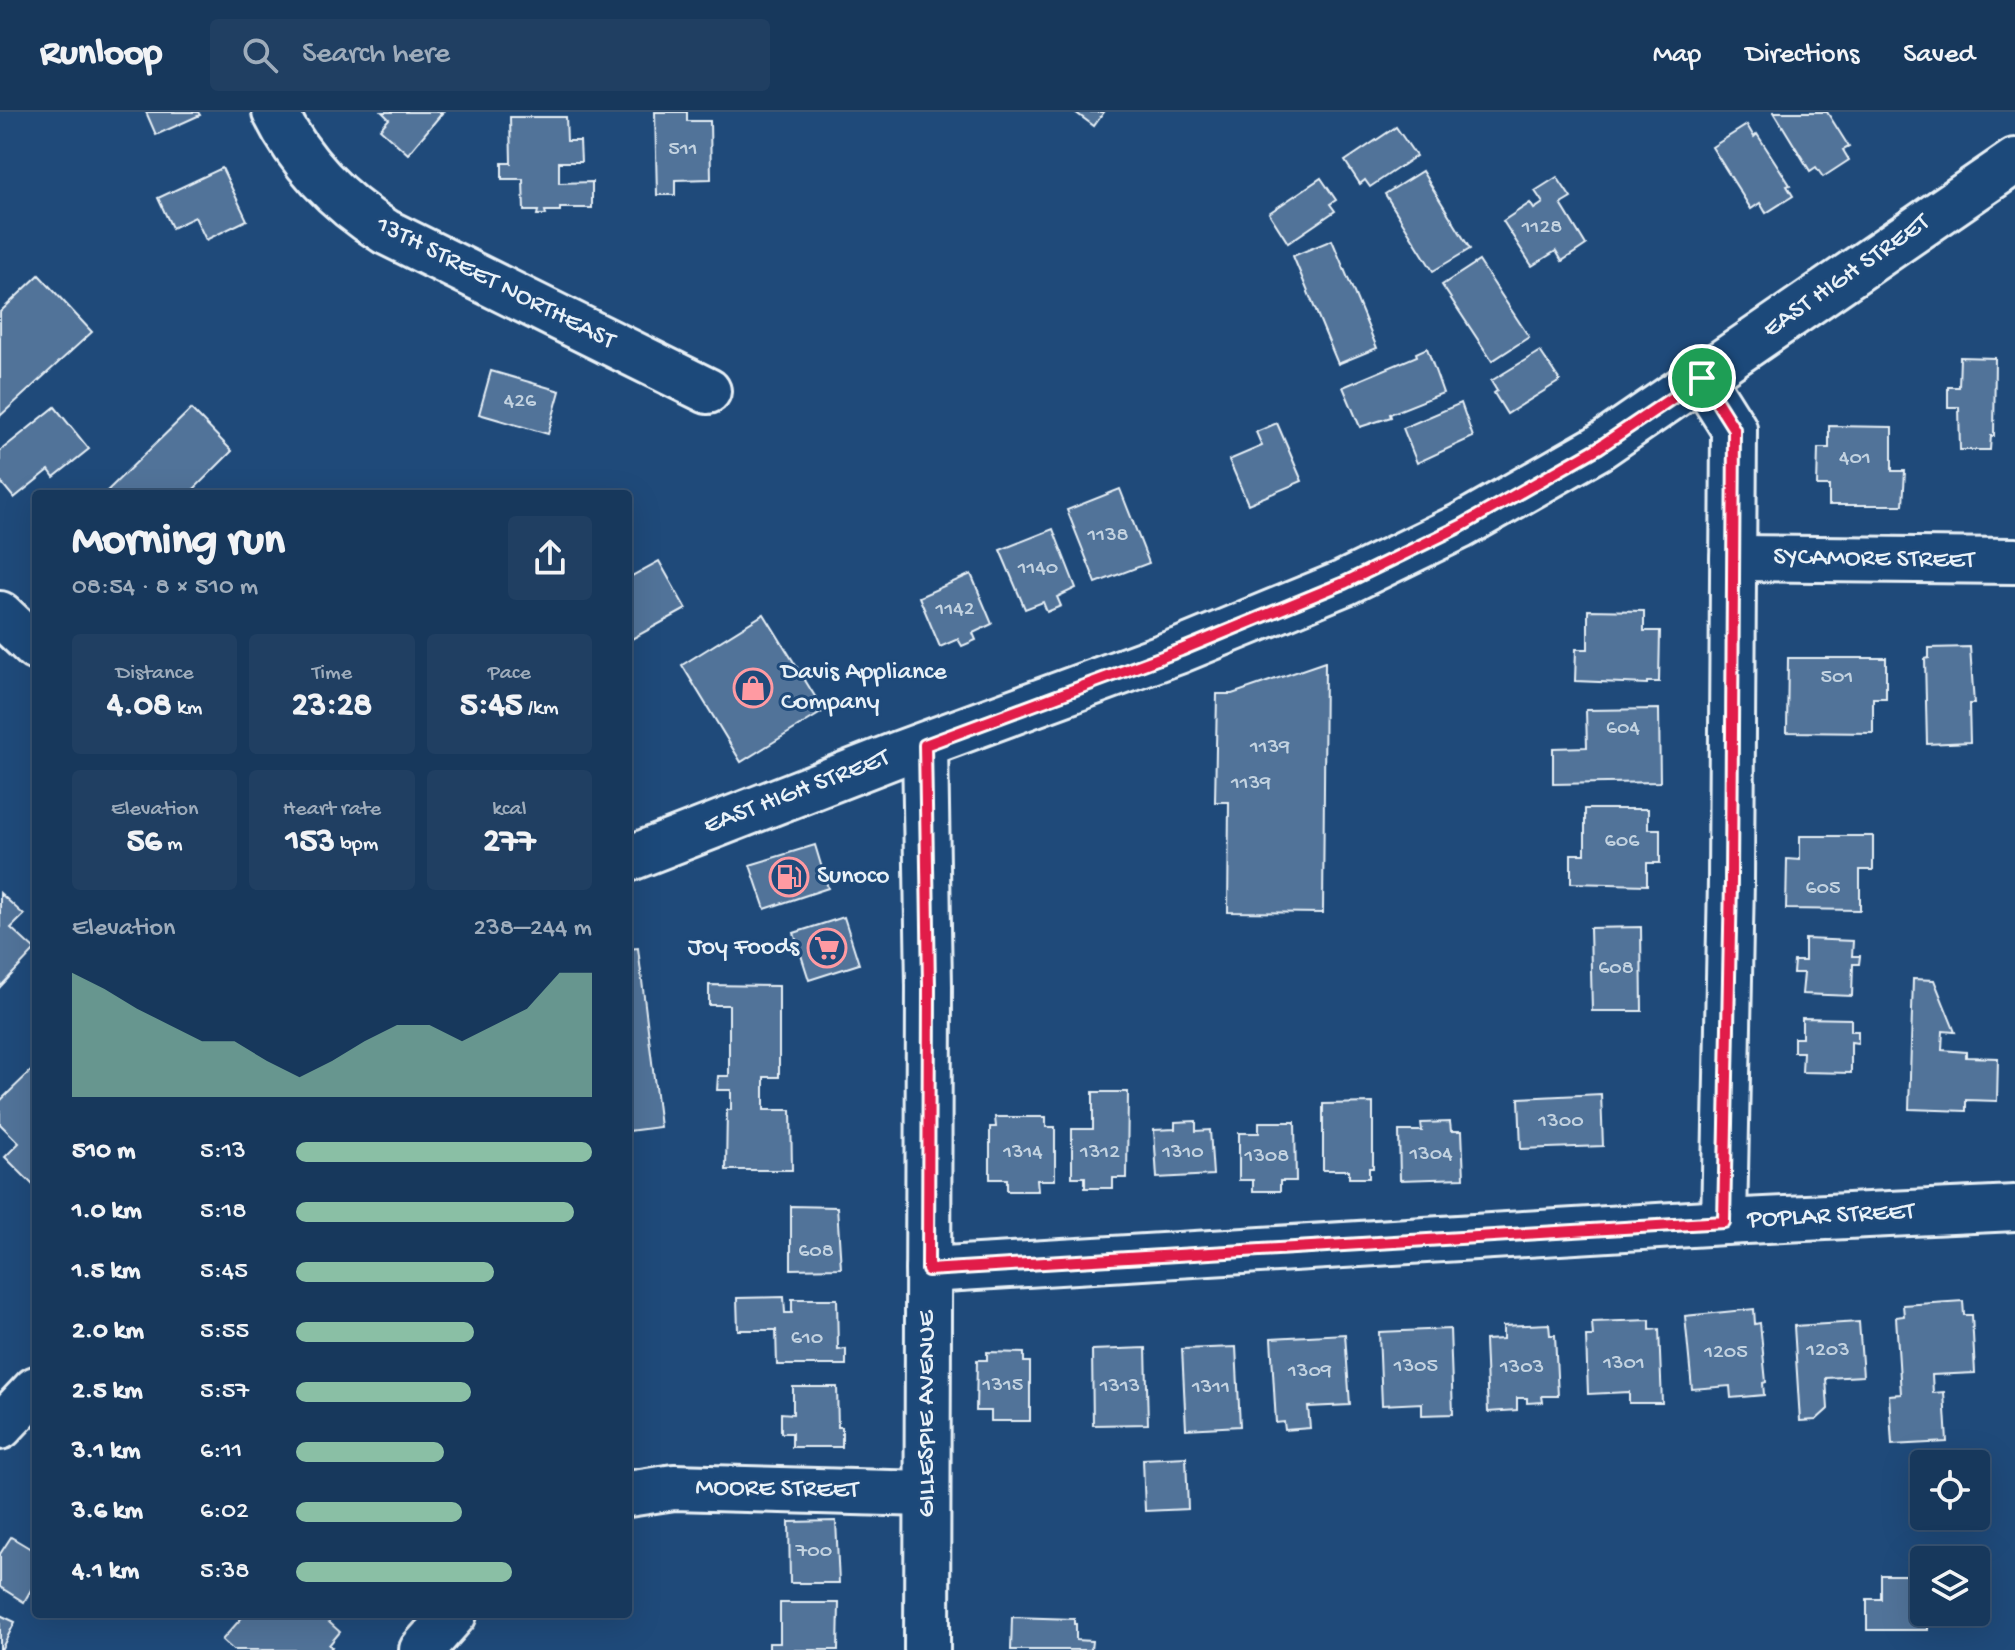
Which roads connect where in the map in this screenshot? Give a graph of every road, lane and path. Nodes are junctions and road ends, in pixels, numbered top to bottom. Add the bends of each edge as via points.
1 (275, 112) edge
2 (2015, 161) edge
3 (1702, 378) junction
4 (708, 391) dead end
5 (1733, 558) junction
6 (2015, 561) edge
7 (0, 614) edge
8 (32, 644) edge
9 (925, 745) junction
10 (632, 857) edge
11 (2015, 1208) edge
12 (1724, 1222) junction
13 (928, 1270) junction
14 (32, 1393) edge
15 (0, 1427) edge
16 (632, 1493) edge
17 (927, 1494) junction
18 (450, 1618) edge
19 (422, 1650) edge
20 (927, 1650) edge

1 - 4 street, 13TH STREET NORTHEAST via 316,176 360,216
2 - 3 street, EAST HIGH STREET
3 - 5 street via 1734,429
3 - 9 street, EAST HIGH STREET via 1598,448 1461,526 1344,583
5 - 6 street, SYCAMORE STREET
5 - 12 street
7 - 8 street
9 - 10 street, EAST HIGH STREET
9 - 13 street, GILLESPIE AVENUE
11 - 12 street, POPLAR STREET
12 - 13 street, POPLAR STREET
13 - 17 street, GILLESPIE AVENUE
14 - 15 street
16 - 17 street, MOORE STREET via 674,1487
17 - 20 street, GILLESPIE AVENUE
18 - 19 street

